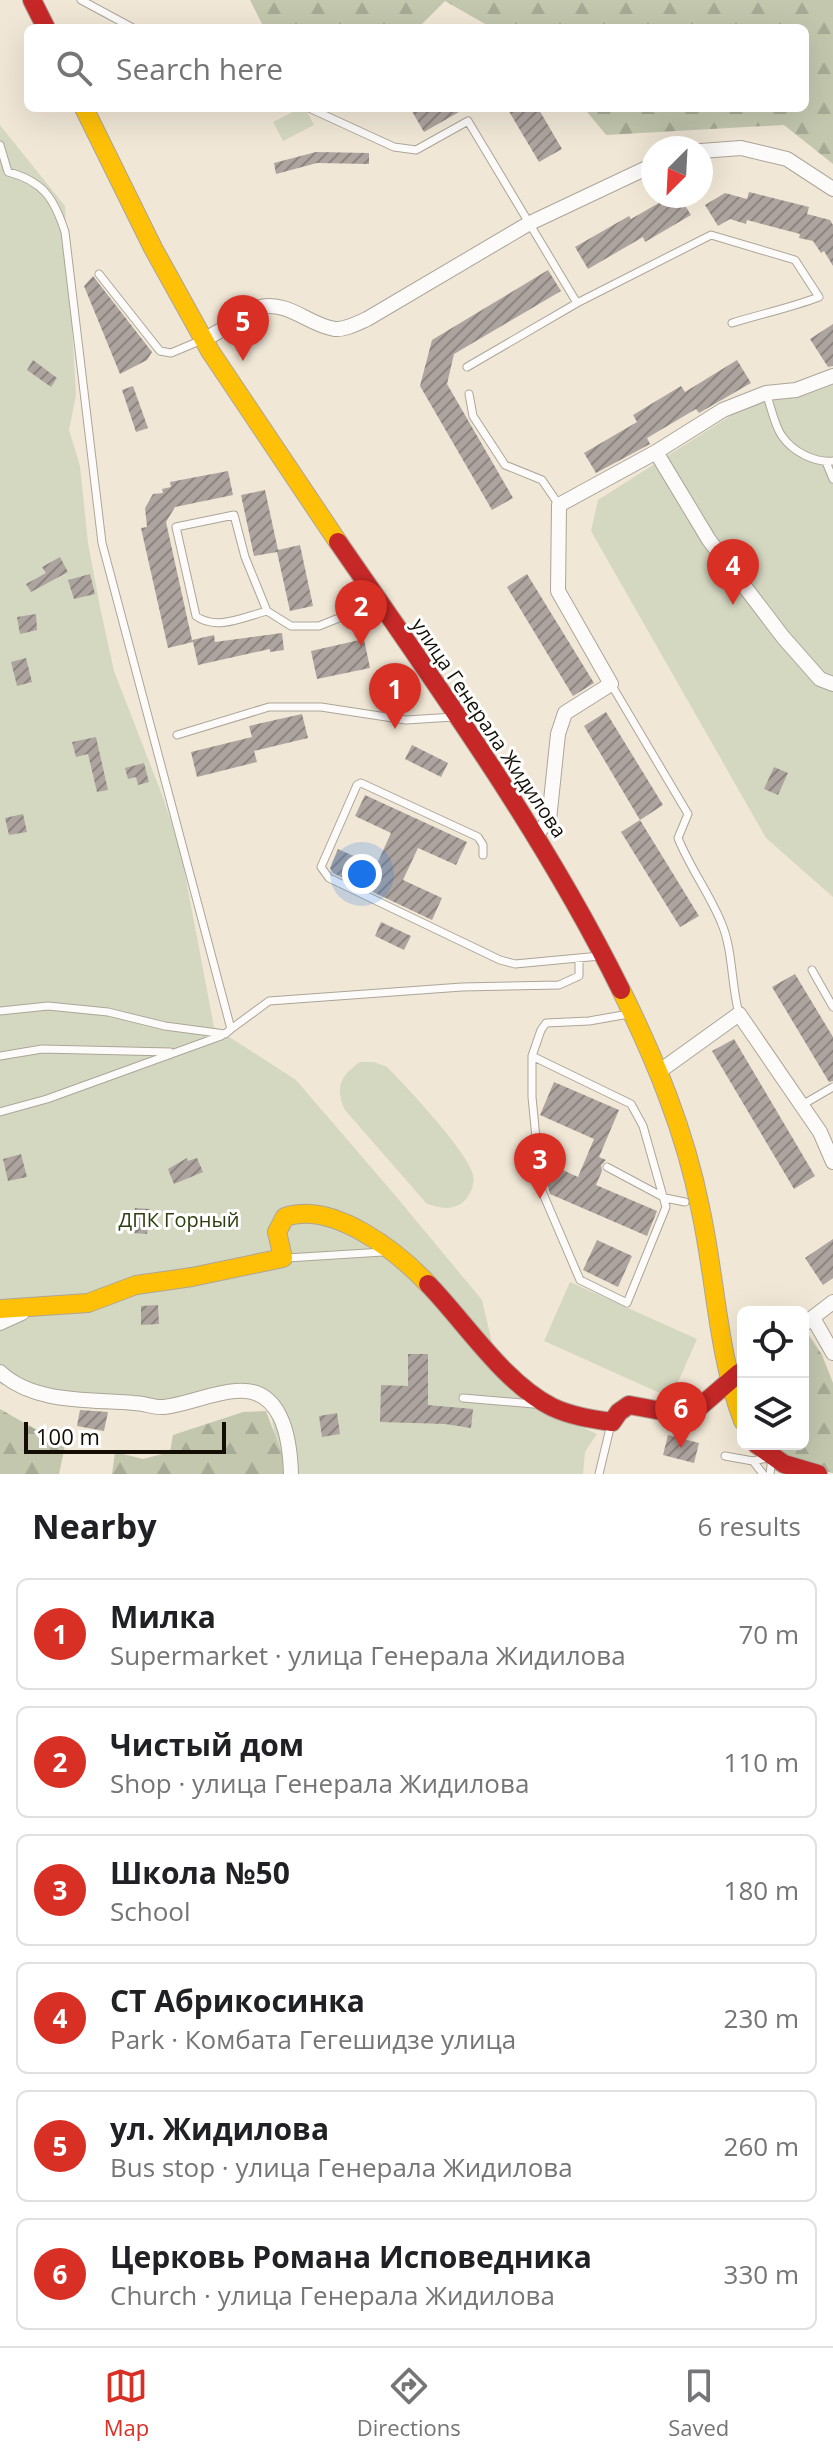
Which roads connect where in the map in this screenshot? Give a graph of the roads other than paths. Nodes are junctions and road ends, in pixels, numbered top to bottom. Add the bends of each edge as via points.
1 (32, 0) edge
2 (81, 0) edge
3 (44, 24) edge
4 (126, 24) edge
5 (86, 112) edge
6 (318, 112) edge
7 (0, 145) edge
8 (713, 150) edge
9 (641, 171) edge
10 (833, 189) edge
11 (528, 224) junction
12 (99, 274) dead end
13 (577, 303) junction
14 (732, 323) dead end
15 (204, 340) junction
16 (467, 367) dead end
17 (833, 376) edge
18 (766, 393) junction
19 (469, 394) dead end
20 (656, 452) junction
21 (830, 462) edge
22 (833, 479) edge
23 (559, 505) junction
24 (378, 602) junction
25 (267, 611) junction
26 (611, 684) junction
27 (833, 684) edge
28 (456, 717) junction
29 (177, 735) dead end
30 (536, 835) junction
31 (483, 855) dead end
32 (603, 955) junction
33 (579, 958) junction
34 (812, 970) dead end
35 (833, 1007) edge
36 (0, 1011) edge
37 (631, 1013) junction
38 (739, 1014) junction
39 (228, 1032) junction
40 (176, 1052) junction
41 (0, 1056) edge
42 (532, 1056) junction
43 (657, 1073) junction
44 (833, 1087) edge
45 (802, 1105) junction
46 (0, 1112) edge
47 (833, 1162) edge
48 (607, 1167) dead end
49 (665, 1198) junction
50 (685, 1202) dead end
51 (393, 1251) junction
52 (283, 1258) junction
53 (833, 1302) edge
54 (33, 1308) junction
55 (0, 1309) edge
56 (809, 1320) edge
57 (809, 1322) edge
58 (0, 1323) edge
59 (833, 1353) edge
60 (0, 1372) edge
61 (736, 1376) edge
62 (463, 1398) dead end
63 (549, 1406) junction
64 (612, 1422) junction
65 (725, 1456) dead end
66 (763, 1462) edge
67 (291, 1474) edge
68 (599, 1474) edge
69 (818, 1474) edge

1 - 3 main road
2 - 4 lane
5 - 15 main road, улица Генерала Жидилова
6 - 11 lane via 394,147 416,150 468,121
7 - 39 lane via 8,172 29,177 42,188 58,208 65,232 102,543
8 - 10 street via 741,148 787,159
9 - 11 street
11 - 13 lane
11 - 15 street via 351,326 335,329 270,305
12 - 15 lane via 160,351 171,353
13 - 14 lane via 711,235 795,260 819,297
13 - 16 lane
15 - 24 main road, улица Генерала Жидилова
17 - 18 street via 796,390
18 - 20 street via 723,410
18 - 21 lane via 782,436 802,455
19 - 23 lane via 473,416 505,465 542,480
20 - 23 street
20 - 27 street via 709,540 783,637 820,679
21 - 22 lane
23 - 26 street via 558,591
24 - 25 lane via 319,626 291,626
24 - 28 main road, улица Генерала Жидилова
25 - 25 lane via 234,515 176,527 196,616 216,624
26 - 30 street via 565,713 549,820
26 - 38 lane via 688,814 678,838 722,923
28 - 29 lane via 406,720 321,707 269,707
28 - 30 main road, улица Генерала Жидилова
30 - 32 main road, улица Генерала Жидилова
31 - 33 lane via 478,837 361,783 321,867 329,878 500,960 515,964
32 - 33 lane
32 - 37 main road, улица Генерала Жидилова
33 - 39 lane via 579,976 559,985 269,1001
34 - 35 lane
36 - 39 lane via 48,1006
37 - 42 lane via 546,1023
37 - 43 main road, улица Генерала Жидилова
38 - 43 street
38 - 45 street
39 - 40 lane
40 - 41 lane via 42,1049
40 - 46 lane
42 - 49 lane via 631,1104
42 - 49 lane via 541,1189 580,1280 627,1303 666,1207
43 - 61 main road, улица Генерала Жидилова via 692,1167
44 - 45 lane
45 - 47 street
48 - 49 lane
49 - 50 lane
51 - 52 lane
51 - 52 main road via 336,1221 298,1212 285,1217 277,1232
51 - 63 main road via 511,1375
52 - 54 main road via 136,1285 88,1303
53 - 56 street
54 - 55 main road
54 - 58 street
57 - 59 street
60 - 67 street via 10,1382 56,1397 161,1408 237,1390 258,1392 280,1415
61 - 64 main road via 689,1416 629,1405
62 - 63 lane
63 - 64 main road
64 - 68 lane
65 - 66 lane
66 - 69 main road

